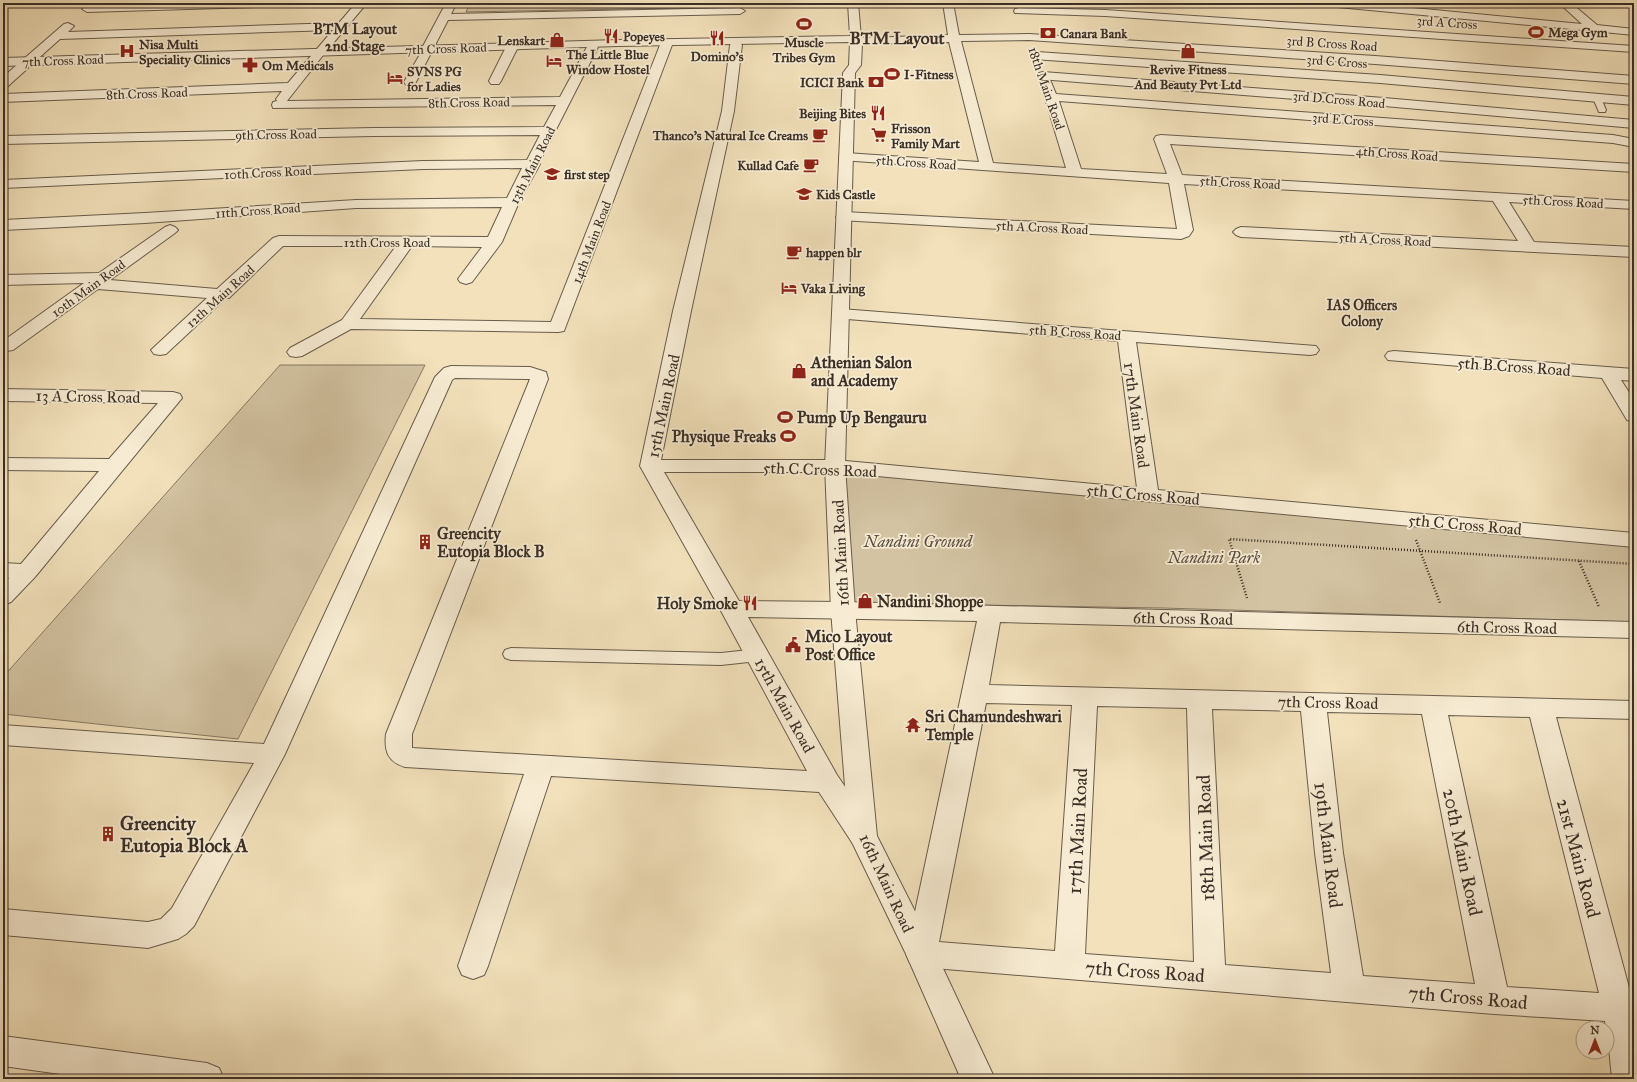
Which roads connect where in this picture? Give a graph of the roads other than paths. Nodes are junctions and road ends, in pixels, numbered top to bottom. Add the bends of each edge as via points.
1 (282, 3) edge
2 (291, 3) edge
3 (362, 3) edge
4 (452, 3) edge
5 (853, 3) edge
6 (948, 3) edge
7 (1327, 3) edge
8 (1426, 3) edge
9 (1564, 3) edge
10 (1631, 3) edge
11 (1352, 4) edge
12 (1634, 5) edge
13 (91, 6) edge
14 (740, 7) edge
15 (1017, 7) edge
16 (1494, 9) dead end
17 (1434, 13) junction
18 (444, 17) junction
19 (1505, 20) junction
20 (1563, 25) junction
21 (342, 26) junction
22 (1594, 28) junction
23 (1360, 30) junction
24 (1634, 32) edge
25 (57, 36) junction
26 (1029, 37) junction
27 (954, 38) junction
28 (859, 40) junction
29 (1503, 40) junction
30 (736, 43) junction
31 (1575, 44) junction
32 (666, 45) junction
33 (592, 47) junction
34 (511, 49) junction
35 (427, 50) junction
36 (1632, 52) edge
37 (319, 53) junction
38 (1037, 56) junction
39 (1375, 60) junction
40 (3, 62) edge
41 (26, 64) junction
42 (3, 66) edge
43 (1514, 70) junction
44 (1044, 76) junction
45 (1586, 76) junction
46 (1380, 78) junction
47 (1634, 80) edge
48 (495, 81) dead end
49 (410, 82) dead end
50 (3, 84) edge
51 (291, 87) junction
52 (1518, 90) junction
53 (1051, 97) junction
54 (3, 98) edge
55 (1597, 98) junction
56 (564, 101) junction
57 (1634, 101) edge
58 (1384, 102) junction
59 (1602, 110) dead end
60 (1634, 124) edge
61 (1385, 128) junction
62 (550, 131) junction
63 (3, 140) edge
64 (1634, 143) edge
65 (846, 157) junction
66 (533, 164) junction
67 (987, 167) junction
68 (1634, 168) edge
69 (1076, 173) junction
70 (1176, 179) junction
71 (3, 184) edge
72 (1498, 198) junction
73 (512, 202) junction
74 (1634, 205) edge
75 (844, 217) junction
76 (3, 225) edge
77 (170, 230) dead end
78 (1241, 232) dead end
79 (279, 241) joint
80 (407, 242) junction
81 (494, 242) junction
82 (1528, 247) junction
83 (1634, 252) edge
84 (466, 279) dead end
85 (3, 280) edge
86 (98, 281) junction
87 (223, 294) junction
88 (841, 314) junction
89 (348, 324) junction
90 (1126, 336) junction
91 (7, 346) dead end
92 (160, 350) dead end
93 (1310, 350) dead end
94 (296, 352) dead end
95 (1394, 356) dead end
96 (1608, 373) junction
97 (1634, 375) edge
98 (3, 395) edge
99 (1634, 416) edge
100 (3, 464) edge
101 (115, 465) junction
102 (650, 466) junction
103 (835, 466) junction
104 (1148, 495) junction
105 (1634, 540) edge
106 (3, 570) edge
107 (28, 572) junction
108 (3, 597) edge
109 (732, 609) junction
110 (842, 610) junction
111 (990, 614) junction
112 (1634, 630) edge
113 (511, 654) dead end
114 (758, 655) junction
115 (975, 694) junction
116 (1085, 696) junction
117 (1199, 699) junction
118 (1313, 702) junction
119 (1433, 705) junction
120 (1540, 707) junction
121 (1634, 710) edge
122 (3, 734) edge
123 (272, 754) junction
124 (541, 765) junction
125 (827, 782) junction
126 (863, 836) junction
127 (3, 922) edge
128 (921, 954) junction
129 (473, 966) dead end
130 (1069, 966) junction
131 (1210, 976) junction
132 (1349, 987) junction
133 (1494, 1000) junction
134 (1626, 1009) edge
135 (3, 1051) edge
136 (207, 1079) edge
137 (978, 1079) edge
138 (1629, 1079) edge

1 - 2 street
1 - 13 street
3 - 21 street
4 - 18 street
5 - 28 street, 16th Main Road
6 - 27 street
7 - 11 street
8 - 17 street
9 - 22 street
10 - 12 street
11 - 17 street
11 - 23 street
13 - 25 street
14 - 18 street
14 - 30 street, 15th Main Road
15 - 23 street, 3rd A Cross
15 - 26 street, 18th Main Road
16 - 19 street
17 - 19 street
18 - 35 street
19 - 20 street
19 - 29 street
20 - 22 street
20 - 31 street
21 - 25 street
21 - 37 street
22 - 24 street
23 - 29 street, 3rd A Cross
23 - 39 street
25 - 41 street
26 - 27 street, 7th Cross Road
26 - 38 street, 18th Main Road
26 - 39 street, 3rd B Cross Road
27 - 28 street, 7th Cross Road
27 - 67 street
28 - 30 street, 7th Cross Road
28 - 65 street, 16th Main Road via 855,65 845,69
29 - 31 street, 3rd A Cross
29 - 43 street
30 - 32 street, 7th Cross Road
30 - 35 street, 7th Cross Road
30 - 102 street, 15th Main Road via 728,111 682,311
31 - 36 street, 3rd A Cross
31 - 45 street
32 - 33 street, 7th Cross Road
32 - 89 street, 14th Main Road via 558,327
33 - 34 street, 7th Cross Road
33 - 56 street, 13th Main Road
34 - 35 street, 7th Cross Road
34 - 48 street
35 - 37 street, 7th Cross Road
35 - 49 street
37 - 41 street, 7th Cross Road
37 - 51 street
38 - 44 street, 18th Main Road
38 - 46 street, 3rd C Cross
39 - 43 street, 3rd B Cross Road
39 - 46 street
40 - 41 street, 7th Cross Road
41 - 42 street, 7th Cross Road
41 - 50 street
43 - 45 street, 3rd B Cross Road
43 - 52 street
44 - 53 street, 18th Main Road
44 - 58 street, 3rd D Cross Road
45 - 47 street, 3rd B Cross Road
45 - 55 street
46 - 52 street, 3rd C Cross
46 - 58 street
51 - 54 street, 8th Cross Road
51 - 56 street, 8th Cross Road via 278,105
52 - 55 street, 3rd C Cross
53 - 61 street, 3rd E Cross
53 - 69 street, 18th Main Road
55 - 57 street, 3rd C Cross
55 - 59 lane
56 - 62 street, 13th Main Road
58 - 60 street, 3rd D Cross Road
58 - 61 street
61 - 64 street, 3rd E Cross via 1613,139
62 - 63 street, 9th Cross Road via 365,132
62 - 66 street, 13th Main Road
65 - 67 street, 5th Cross Road
65 - 75 street, 16th Main Road
66 - 71 street, 10th Cross Road via 423,165
66 - 73 street, 13th Main Road
67 - 69 street, 5th Cross Road
68 - 70 street, 4th Cross Road via 1161,139
69 - 70 street, 5th Cross Road
70 - 72 street, 5th Cross Road
70 - 75 street, 5th A Cross Road via 1185,230 1180,234
72 - 74 street, 5th Cross Road
72 - 82 street
73 - 76 street, 11th Cross Road via 356,204
73 - 81 street, 13th Main Road
75 - 88 street, 16th Main Road
77 - 86 street, 10th Main Road
78 - 82 street, 5th A Cross Road
79 - 80 street, 12th Cross Road
79 - 87 street, 12th Main Road
80 - 81 street, 12th Cross Road
80 - 89 street
81 - 84 street, 13th Main Road
82 - 83 street, 5th A Cross Road
85 - 86 street
86 - 87 street
86 - 91 street, 10th Main Road
87 - 92 street, 12th Main Road
88 - 90 street, 5th B Cross Road
88 - 103 street, 16th Main Road
89 - 94 street
90 - 93 street, 5th B Cross Road
90 - 104 street, 17th Main Road
95 - 96 street, 5th B Cross Road
96 - 97 street, 5th B Cross Road
96 - 99 street
98 - 101 street, 13 A Cross Road via 173,398
100 - 101 street
101 - 107 street
102 - 103 street, 5th C Cross Road
102 - 109 street, 15th Main Road
103 - 104 street, 5th C Cross Road
103 - 110 street, 16th Main Road
104 - 105 street, 5th C Cross Road
106 - 107 street
107 - 108 street
109 - 110 street, 6th Cross Road
109 - 114 street, 15th Main Road
110 - 111 street, 6th Cross Road
110 - 126 street, 16th Main Road
111 - 112 street, 6th Cross Road
111 - 115 street
113 - 114 lane via 721,659
114 - 125 street, 15th Main Road
115 - 116 street, 7th Cross Road
115 - 128 street
116 - 117 street, 7th Cross Road
116 - 130 street, 17th Main Road
117 - 118 street, 7th Cross Road
117 - 131 street, 18th Main Road
118 - 119 street, 7th Cross Road
118 - 132 street, 19th Main Road via 1329,853
119 - 120 street, 7th Cross Road
119 - 133 street, 20th Main Road
120 - 121 street, 7th Cross Road
120 - 134 street, 21st Main Road
122 - 123 street
123 - 124 street via 444,377 451,372 530,373 539,376 539,379 399,734 398,744 400,753 405,757
123 - 127 street via 183,917 175,927 163,933 148,935
124 - 125 street
124 - 129 street
125 - 126 street, 15th Main Road
126 - 128 street, 16th Main Road
128 - 130 street, 7th Cross Road
128 - 137 street, 16th Main Road
130 - 131 street, 7th Cross Road
131 - 132 street, 7th Cross Road
132 - 133 street, 7th Cross Road
133 - 134 street, 7th Cross Road
134 - 138 street, 21st Main Road
135 - 136 street

